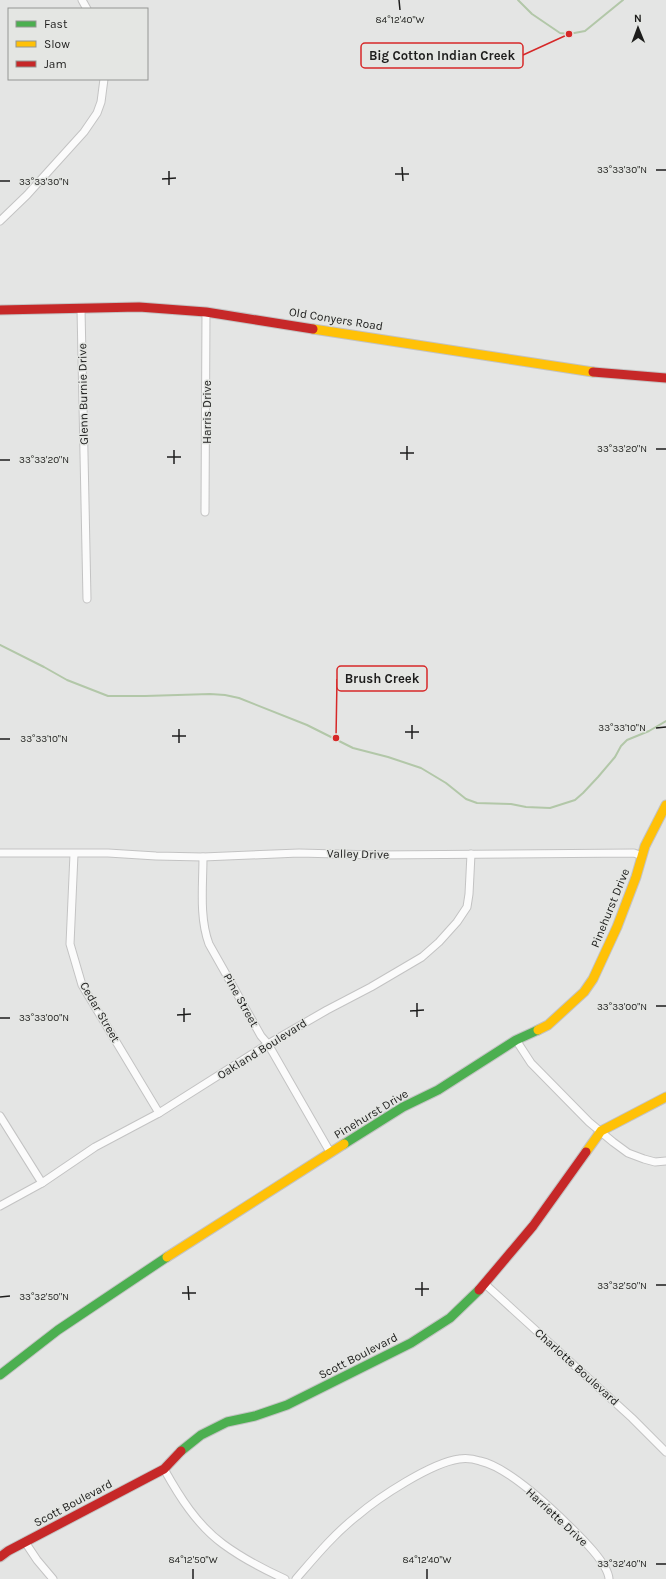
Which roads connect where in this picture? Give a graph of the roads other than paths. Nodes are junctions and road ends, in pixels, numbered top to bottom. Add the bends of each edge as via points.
1 (104, 80) edge
2 (0, 221) edge
3 (82, 309) junction
4 (0, 310) edge
5 (206, 312) junction
6 (666, 378) edge
7 (205, 512) dead end
8 (87, 599) dead end
9 (666, 805) edge
10 (0, 854) edge
11 (74, 854) junction
12 (471, 854) junction
13 (642, 856) junction
14 (203, 857) junction
15 (516, 1040) junction
16 (268, 1044) junction
17 (666, 1097) edge
18 (159, 1113) junction
19 (0, 1116) edge
20 (601, 1131) junction
21 (330, 1152) junction
22 (666, 1161) edge
23 (42, 1182) junction
24 (0, 1206) edge
25 (485, 1284) junction
26 (0, 1375) edge
27 (666, 1452) edge
28 (164, 1469) junction
29 (25, 1542) junction
30 (0, 1557) edge
31 (52, 1579) edge
32 (285, 1579) edge
33 (296, 1579) edge
34 (609, 1579) edge

1 - 2 street via 101,102 84,132
3 - 4 street, Old Conyers Road
3 - 5 street, Old Conyers Road via 139,307
3 - 8 street, Glenn Burnie Drive
5 - 6 street, Old Conyers Road via 591,372
5 - 7 street, Harris Drive
9 - 13 street, Pinehurst Drive
10 - 11 street, Valley Drive
11 - 14 street, Valley Drive
11 - 18 street, Cedar Street via 70,944 82,985
12 - 13 street, Valley Drive via 634,853
12 - 14 street, Valley Drive via 299,853
12 - 16 street, Oakland Boulevard via 467,907 439,942 406,967
13 - 15 street, Pinehurst Drive via 617,927 593,979 584,992 548,1025
14 - 16 street, Pine Street via 206,935 235,991
15 - 20 street via 530,1063
15 - 21 street, Pinehurst Drive via 438,1090
16 - 18 street, Oakland Boulevard
16 - 21 street, Pine Street
17 - 20 street, Scott Boulevard
18 - 23 street, Oakland Boulevard via 95,1147
19 - 23 street
20 - 22 street via 628,1153 655,1162
20 - 25 street, Scott Boulevard via 533,1226
21 - 26 street, Pinehurst Drive via 130,1281 58,1330
23 - 24 street, Oakland Boulevard
25 - 27 street, Charlotte Boulevard
25 - 28 street, Scott Boulevard via 450,1318 411,1343 287,1405 227,1422 201,1435
28 - 29 street, Scott Boulevard
28 - 32 street via 180,1497 221,1543 250,1562
29 - 30 street, Scott Boulevard
29 - 31 street
33 - 34 street, Harriette Drive via 357,1515 427,1470 460,1458 481,1461 503,1471 548,1506 592,1549

